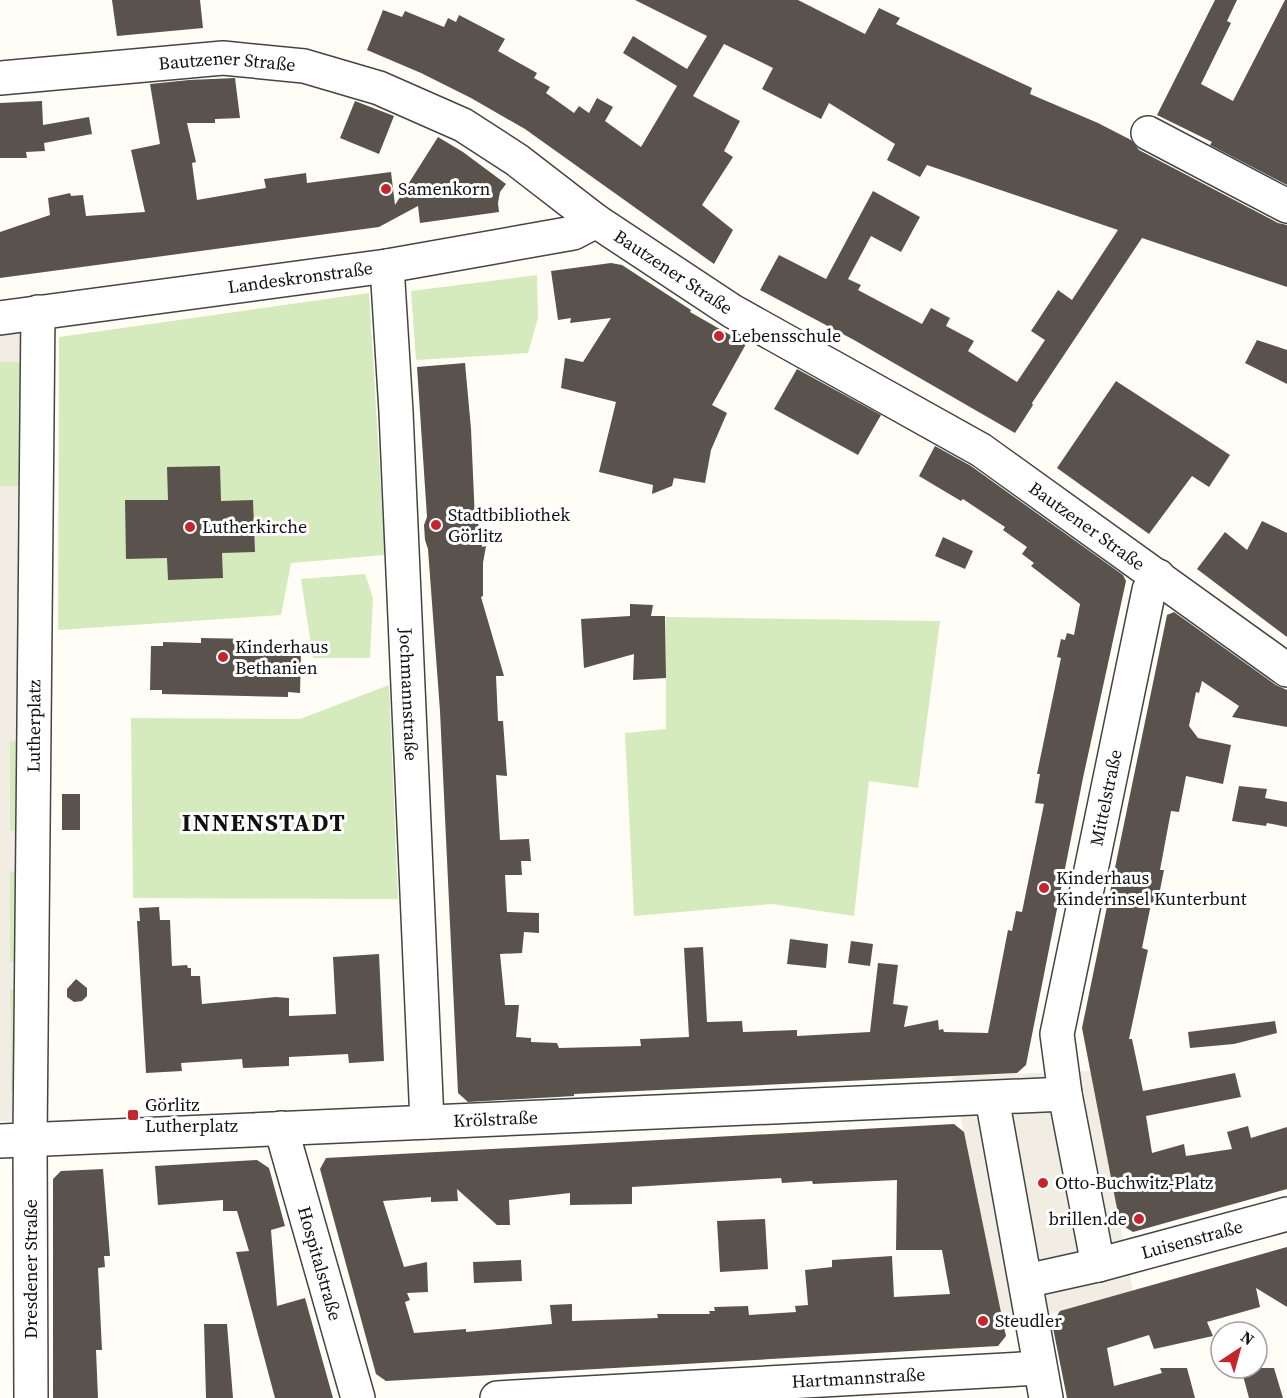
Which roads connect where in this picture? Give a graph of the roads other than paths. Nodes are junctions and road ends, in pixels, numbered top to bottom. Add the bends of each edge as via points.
1 (0, 78) edge
2 (1148, 133) dead end
3 (1287, 206) edge
4 (596, 221) junction
5 (387, 267) junction
6 (38, 312) junction
7 (0, 318) edge
8 (1158, 576) junction
9 (1287, 670) edge
10 (1065, 1094) junction
11 (992, 1098) junction
12 (428, 1122) junction
13 (281, 1128) junction
14 (15, 1140) edge
15 (1287, 1214) edge
16 (1098, 1265) junction
17 (1026, 1281) junction
18 (1043, 1383) edge
19 (31, 1398) edge
20 (358, 1398) edge
21 (497, 1398) edge

1 - 4 street, Bautzener Straße via 223,58 304,66 380,88 463,125 517,160
2 - 3 street
4 - 5 street, Landeskronstraße via 573,233
4 - 8 street, Bautzener Straße via 732,311 981,450
5 - 6 street, Landeskronstraße
5 - 12 street, Jochmannstraße
6 - 7 street, Landeskronstraße
6 - 14 street, Lutherplatz
8 - 9 street, Bautzener Straße
8 - 10 street, Mittelstraße via 1149,590 1057,1034
10 - 11 street
10 - 16 street
11 - 12 street, Krölstraße
11 - 17 street
12 - 13 street, Krölstraße
13 - 14 street, Krölstraße
13 - 20 street, Hospitalstraße
14 - 19 street, Dresdener Straße
15 - 16 street, Luisenstraße
16 - 17 street
17 - 18 street
18 - 21 street, Hartmannstraße

